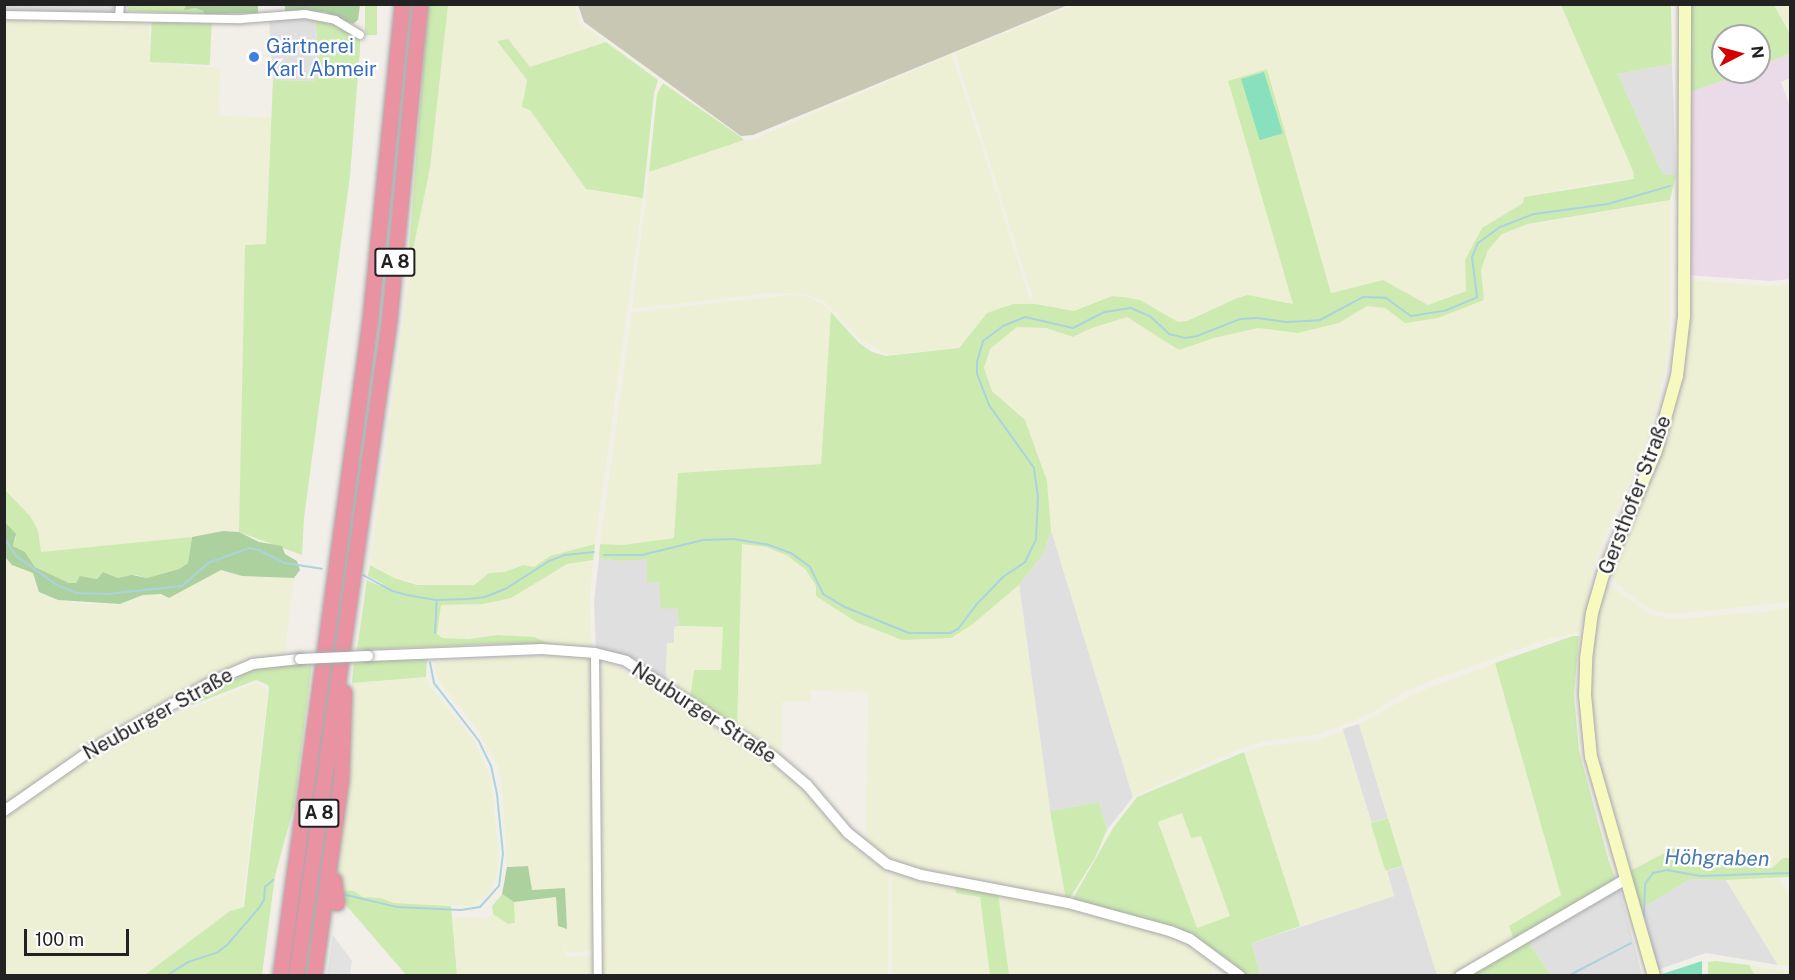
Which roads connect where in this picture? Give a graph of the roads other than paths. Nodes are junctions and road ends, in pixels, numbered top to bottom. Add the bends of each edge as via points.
1 (120, 4) edge
2 (402, 4) edge
3 (420, 4) edge
4 (1685, 4) edge
5 (4, 15) edge
6 (119, 16) junction
7 (360, 35) dead end
8 (342, 650) junction
9 (595, 653) junction
10 (4, 811) edge
11 (333, 853) junction
12 (1626, 879) junction
13 (337, 903) dead end
14 (280, 975) edge
15 (296, 975) edge
16 (314, 975) edge
17 (598, 975) edge
18 (1240, 975) edge
19 (1460, 975) edge
20 (1654, 975) edge

1 - 6 street
2 - 14 highway, A 8 via 370,318
3 - 8 highway, A 8 via 388,321
4 - 12 main road, Gersthofer Straße via 1684,316 1677,376 1656,451 1607,564 1592,613 1586,659 1591,757
5 - 6 street
6 - 7 street via 241,19 305,14 335,20
8 - 11 highway via 343,737
8 - 15 highway, A 8
9 - 10 street, Neuburger Straße, bridge via 542,649 268,662 229,673 93,749
9 - 17 street
9 - 18 street, Neuburger Straße via 626,661 774,757 807,785 849,833 887,864 921,875 1068,903 1170,931 1190,939
11 - 13 highway
11 - 16 highway
12 - 19 street
12 - 20 main road, Gersthofer Straße

